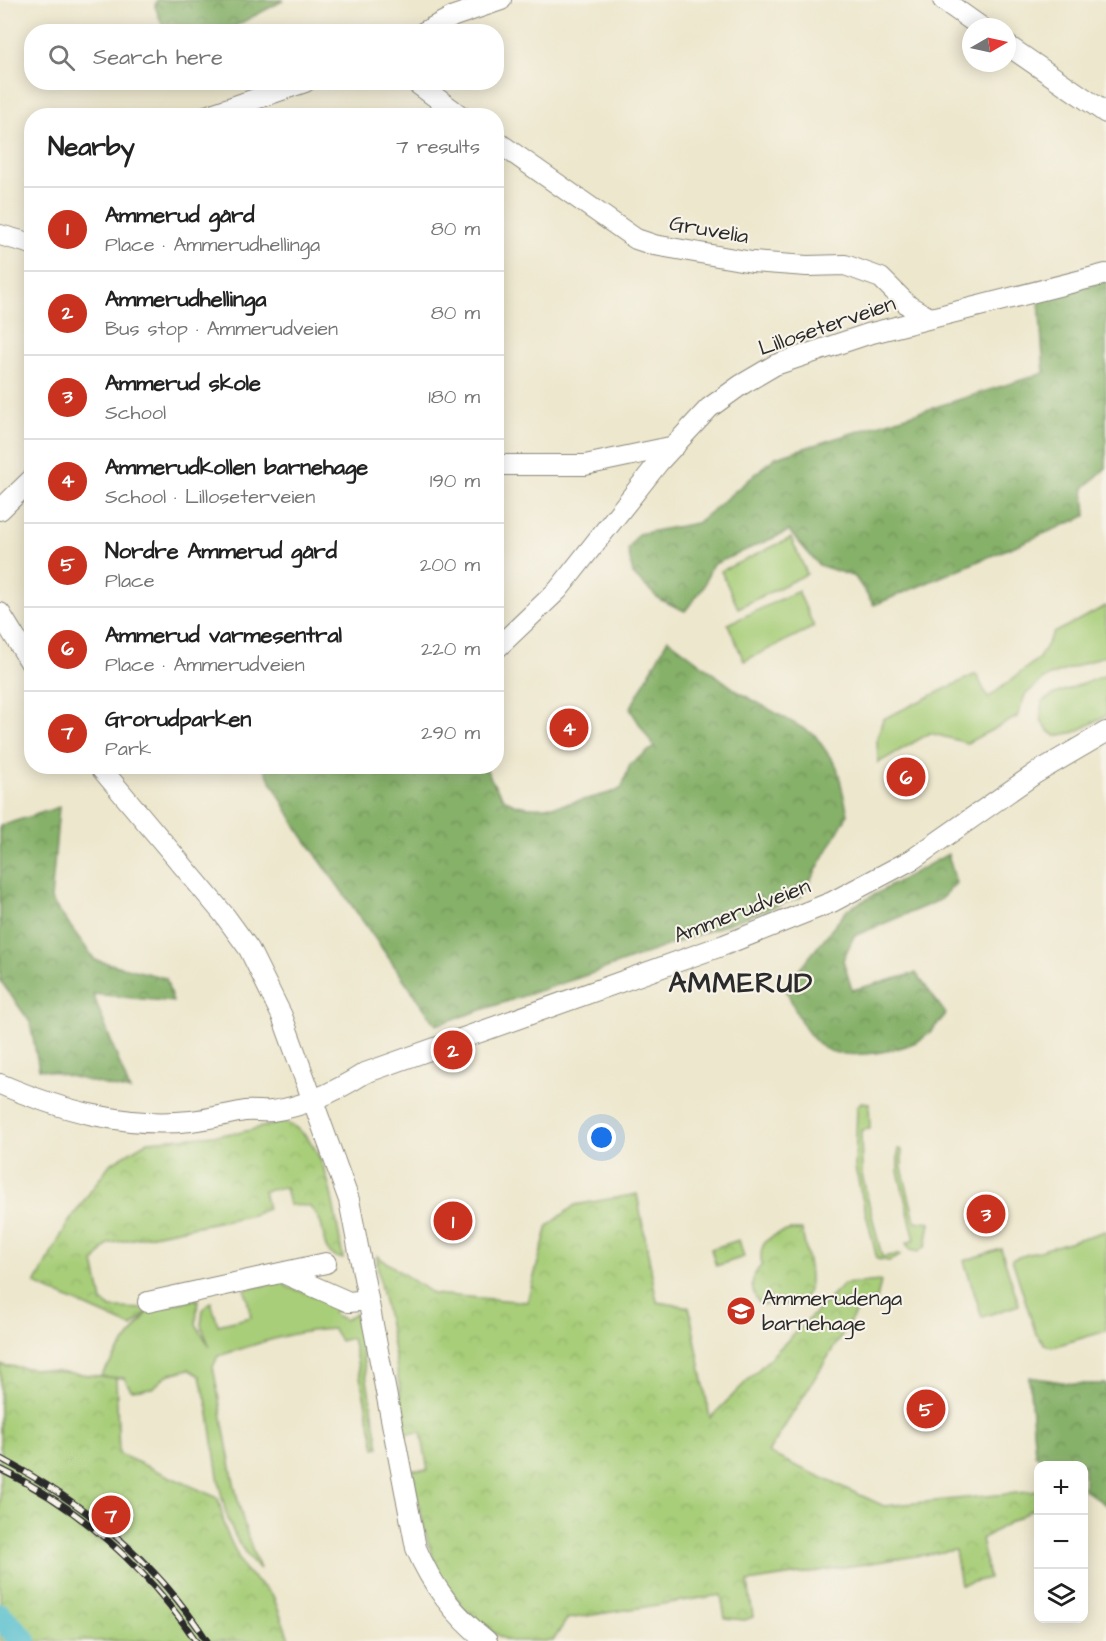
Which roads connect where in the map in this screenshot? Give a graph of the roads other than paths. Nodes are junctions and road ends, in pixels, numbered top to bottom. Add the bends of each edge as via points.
1 (501, 0) edge
2 (944, 0) edge
3 (969, 18) edge
4 (440, 24) edge
5 (1016, 51) edge
6 (282, 90) edge
7 (426, 90) edge
8 (229, 108) edge
9 (450, 108) edge
10 (1106, 113) edge
11 (504, 147) edge
12 (0, 235) edge
13 (24, 242) edge
14 (1106, 274) edge
15 (928, 318) junction
16 (675, 446) junction
17 (504, 465) edge
18 (24, 487) edge
19 (0, 510) edge
20 (0, 613) edge
21 (504, 641) edge
22 (24, 652) edge
23 (1106, 732) edge
24 (106, 774) edge
25 (0, 1084) edge
26 (310, 1092) junction
27 (326, 1263) dead end
28 (283, 1274) junction
29 (368, 1300) junction
30 (148, 1302) dead end
31 (487, 1641) edge

1 - 4 street
2 - 3 street
5 - 10 street
6 - 8 street
7 - 9 street
11 - 15 street, Gruvelia via 636,239 752,262 845,265 881,278 909,306
12 - 13 street
14 - 15 street, Lilloseterveien
15 - 16 street, Lilloseterveien via 775,365 709,408
16 - 17 street via 585,465
16 - 21 street, Lilloseterveien via 558,590
18 - 19 street
20 - 22 street
23 - 26 street, Ammerudveien via 1036,773 913,859 832,902 724,945 365,1073 340,1076
24 - 26 street via 249,949 276,1001
25 - 26 street, Ammerudveien via 64,1108 129,1121 190,1121 246,1111 270,1098
26 - 29 street via 349,1200
27 - 28 street
28 - 29 street via 349,1302
28 - 30 street
29 - 31 street via 416,1548 433,1585 470,1628

